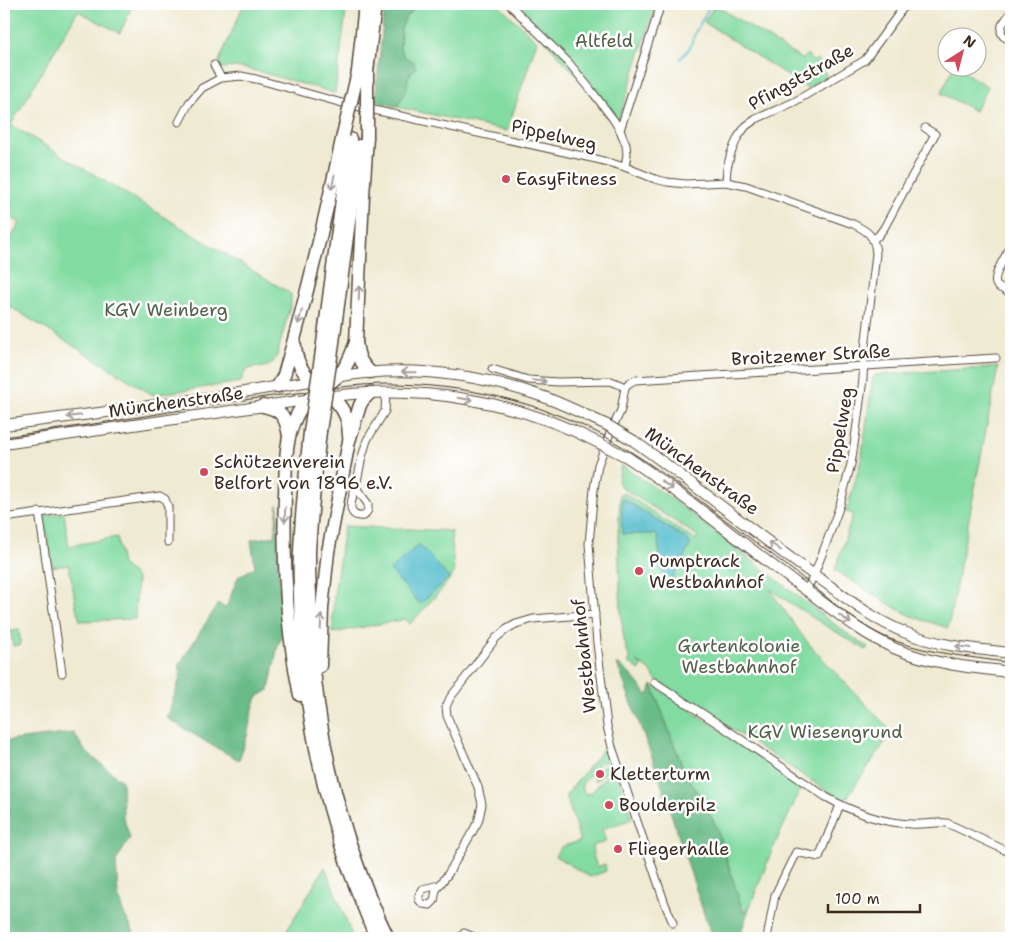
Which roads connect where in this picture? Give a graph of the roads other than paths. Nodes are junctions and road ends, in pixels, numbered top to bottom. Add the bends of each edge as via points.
1 (365, 4) edge
2 (375, 4) edge
3 (508, 4) edge
4 (661, 4) edge
5 (906, 4) edge
6 (1011, 12) edge
7 (1011, 41) edge
8 (214, 66) dead end
9 (362, 72) junction
10 (220, 78) junction
11 (180, 122) dead end
12 (925, 128) dead end
13 (620, 130) junction
14 (355, 135) junction
15 (625, 167) junction
16 (726, 182) junction
17 (873, 239) junction
18 (1011, 246) edge
19 (1011, 294) edge
20 (295, 337) junction
21 (356, 342) junction
22 (996, 358) dead end
23 (863, 367) junction
24 (492, 369) dead end
25 (370, 372) junction
26 (352, 374) junction
27 (338, 376) junction
28 (627, 385) junction
29 (278, 386) junction
30 (321, 389) junction
31 (386, 392) junction
32 (370, 393) junction
33 (352, 395) junction
34 (307, 400) junction
35 (263, 406) junction
36 (4, 425) edge
37 (289, 436) junction
38 (349, 441) junction
39 (4, 444) edge
40 (356, 486) dead end
41 (39, 512) junction
42 (4, 518) edge
43 (168, 542) dead end
44 (814, 575) junction
45 (806, 590) junction
46 (595, 614) junction
47 (1011, 653) edge
48 (1011, 672) edge
49 (62, 673) dead end
50 (654, 682) dead end
51 (323, 759) junction
52 (840, 805) junction
53 (1011, 852) edge
54 (439, 885) dead end
55 (673, 923) dead end
56 (463, 935) edge
57 (376, 938) edge
58 (388, 938) edge
59 (476, 938) edge
60 (767, 938) edge

1 - 9 highway
2 - 9 highway
3 - 13 street via 570,63
4 - 13 street
5 - 16 street, Pfingststraße via 864,60 794,102 756,119 742,130 731,153
6 - 7 street via 1001,28 1003,36
8 - 10 street
9 - 14 highway, bridge
9 - 14 highway, bridge
10 - 11 street, Pippelweg via 196,94
10 - 15 street, Pippelweg via 241,76 256,79 342,103
12 - 17 street via 935,134 884,228
13 - 15 street via 626,145
14 -> 20 highway via 325,220
21 -> 14 highway
14 - 51 highway, bridge via 315,432 316,468 309,553 310,608
15 - 16 street, Pippelweg via 667,182
16 - 17 street, Pippelweg via 762,191 853,224
17 - 23 street, Pippelweg via 876,254
18 - 19 street via 995,276 995,284
20 - 29 highway
20 - 30 highway via 296,356 305,374
21 - 25 highway via 358,356
21 - 27 highway via 345,369
22 - 23 street, Broitzemer Straße
23 - 28 street, Broitzemer Straße via 634,380
23 - 44 street, Pippelweg via 848,476
24 -> 28 street, Broitzemer Straße via 540,381 612,381
25 - 26 main road, Münchenstraße
44 -> 25 main road, Münchenstraße, bridge via 656,456 607,425 556,402 489,381 428,372
26 - 27 main road, Münchenstraße
26 - 33 main road via 344,385
27 - 30 highway
28 - 46 street, Westbahnhof via 621,410 602,454 594,489 590,544
29 - 30 main road, Münchenstraße
29 -> 36 main road, Münchenstraße
30 - 33 main road, Münchenstraße
30 - 34 highway
30 - 38 highway via 341,408
31 - 32 main road, Münchenstraße
31 - 40 street via 385,411 367,440
31 -> 45 main road, Münchenstraße, bridge via 445,396 503,407 542,418 600,443 686,498
32 - 33 main road, Münchenstraße
32 - 38 highway via 360,405
34 - 35 main road, Münchenstraße
34 - 37 highway via 297,413
35 - 37 highway via 282,414
35 - 39 main road, Münchenstraße
37 -> 51 highway via 284,526 289,631 309,737
51 -> 38 highway via 322,608 328,552
41 - 42 street
41 - 43 street via 160,496 167,501
41 - 49 street
44 - 45 street, Pippelweg
47 -> 44 main road, Münchenstraße via 947,644 904,632 879,620
45 -> 48 main road, Münchenstraße via 848,622 901,651 934,661
46 - 54 street via 533,620 507,629 496,638 450,698 447,716 478,787 482,804 478,822
46 - 55 street, Westbahnhof via 612,747
50 - 52 street
51 - 57 highway via 328,802 356,890
51 - 58 highway via 370,900
52 - 53 street via 898,823 947,823
52 - 60 street via 819,857 796,852 775,894
56 - 59 street

